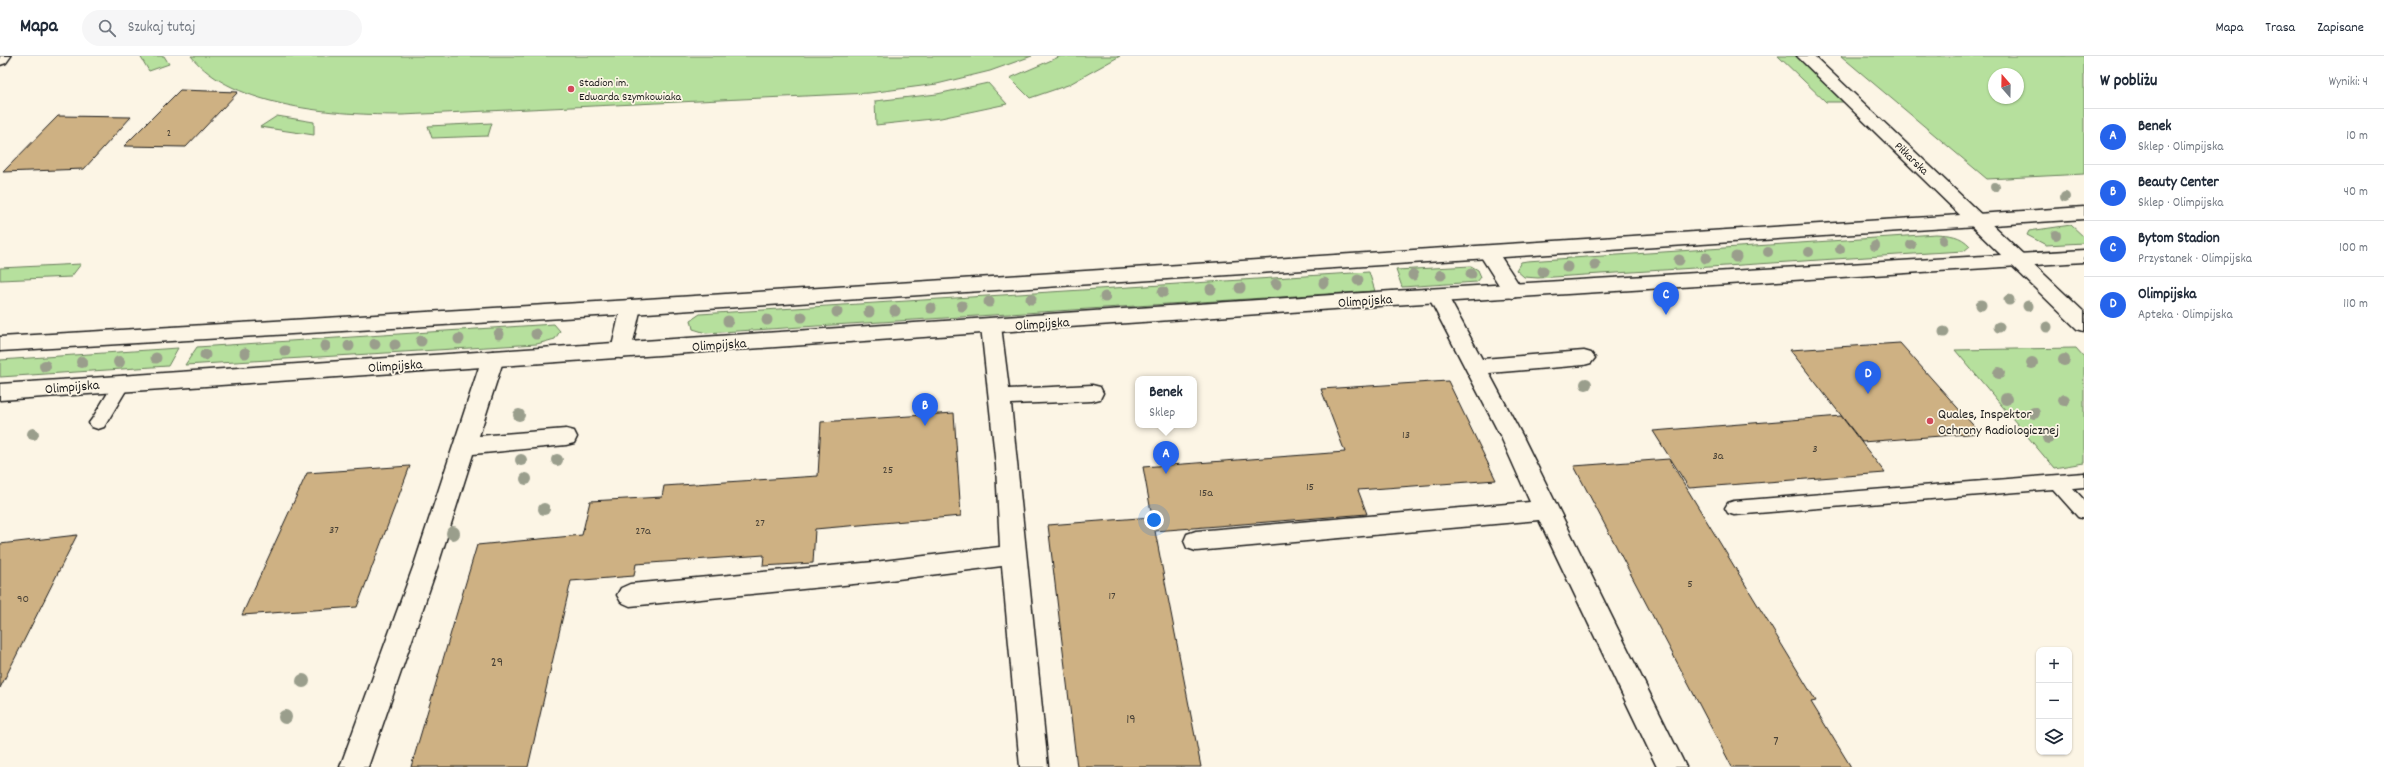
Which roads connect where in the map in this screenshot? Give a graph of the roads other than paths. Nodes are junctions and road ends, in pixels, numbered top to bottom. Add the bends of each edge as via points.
1 (3, 56) edge
2 (1805, 56) edge
3 (0, 60) edge
4 (2084, 213) edge
5 (1977, 220) junction
6 (1488, 252) junction
7 (2084, 256) edge
8 (2019, 261) junction
9 (1513, 292) junction
10 (1438, 296) junction
11 (632, 307) junction
12 (2084, 324) edge
13 (991, 326) junction
14 (0, 344) edge
15 (621, 351) junction
16 (493, 358) junction
17 (1584, 358) dead end
18 (1477, 367) junction
19 (123, 382) junction
20 (0, 392) edge
21 (1092, 393) dead end
22 (1000, 397) junction
23 (98, 423) dead end
24 (566, 437) dead end
25 (465, 446) junction
26 (2084, 480) edge
27 (2058, 483) junction
28 (1734, 508) dead end
29 (1546, 510) junction
30 (2084, 512) edge
31 (1196, 541) dead end
32 (1013, 555) junction
33 (630, 595) dead end
34 (354, 767) edge
35 (1034, 767) edge
36 (1672, 767) edge

1 - 3 street
2 - 5 street, Piłkarska
4 - 5 street
5 - 6 street
5 - 8 street, Piłkarska
6 - 9 street
6 - 11 street
7 - 8 street, Olimpijska
8 - 9 street, Olimpijska
8 - 12 street, Piłkarska
9 - 10 street, Olimpijska
10 - 13 street, Olimpijska
10 - 18 street
11 - 14 street
11 - 15 street
13 - 15 street, Olimpijska
13 - 22 street via 992,351
15 - 16 street, Olimpijska
16 - 19 street, Olimpijska
16 - 25 street
17 - 18 street
18 - 29 street
19 - 20 street, Olimpijska
19 - 23 lane
21 - 22 street
22 - 32 street
24 - 25 street
25 - 34 street
26 - 27 lane
27 - 28 lane
27 - 30 lane
29 - 31 street
29 - 36 street
32 - 33 street via 874,572
32 - 35 street

